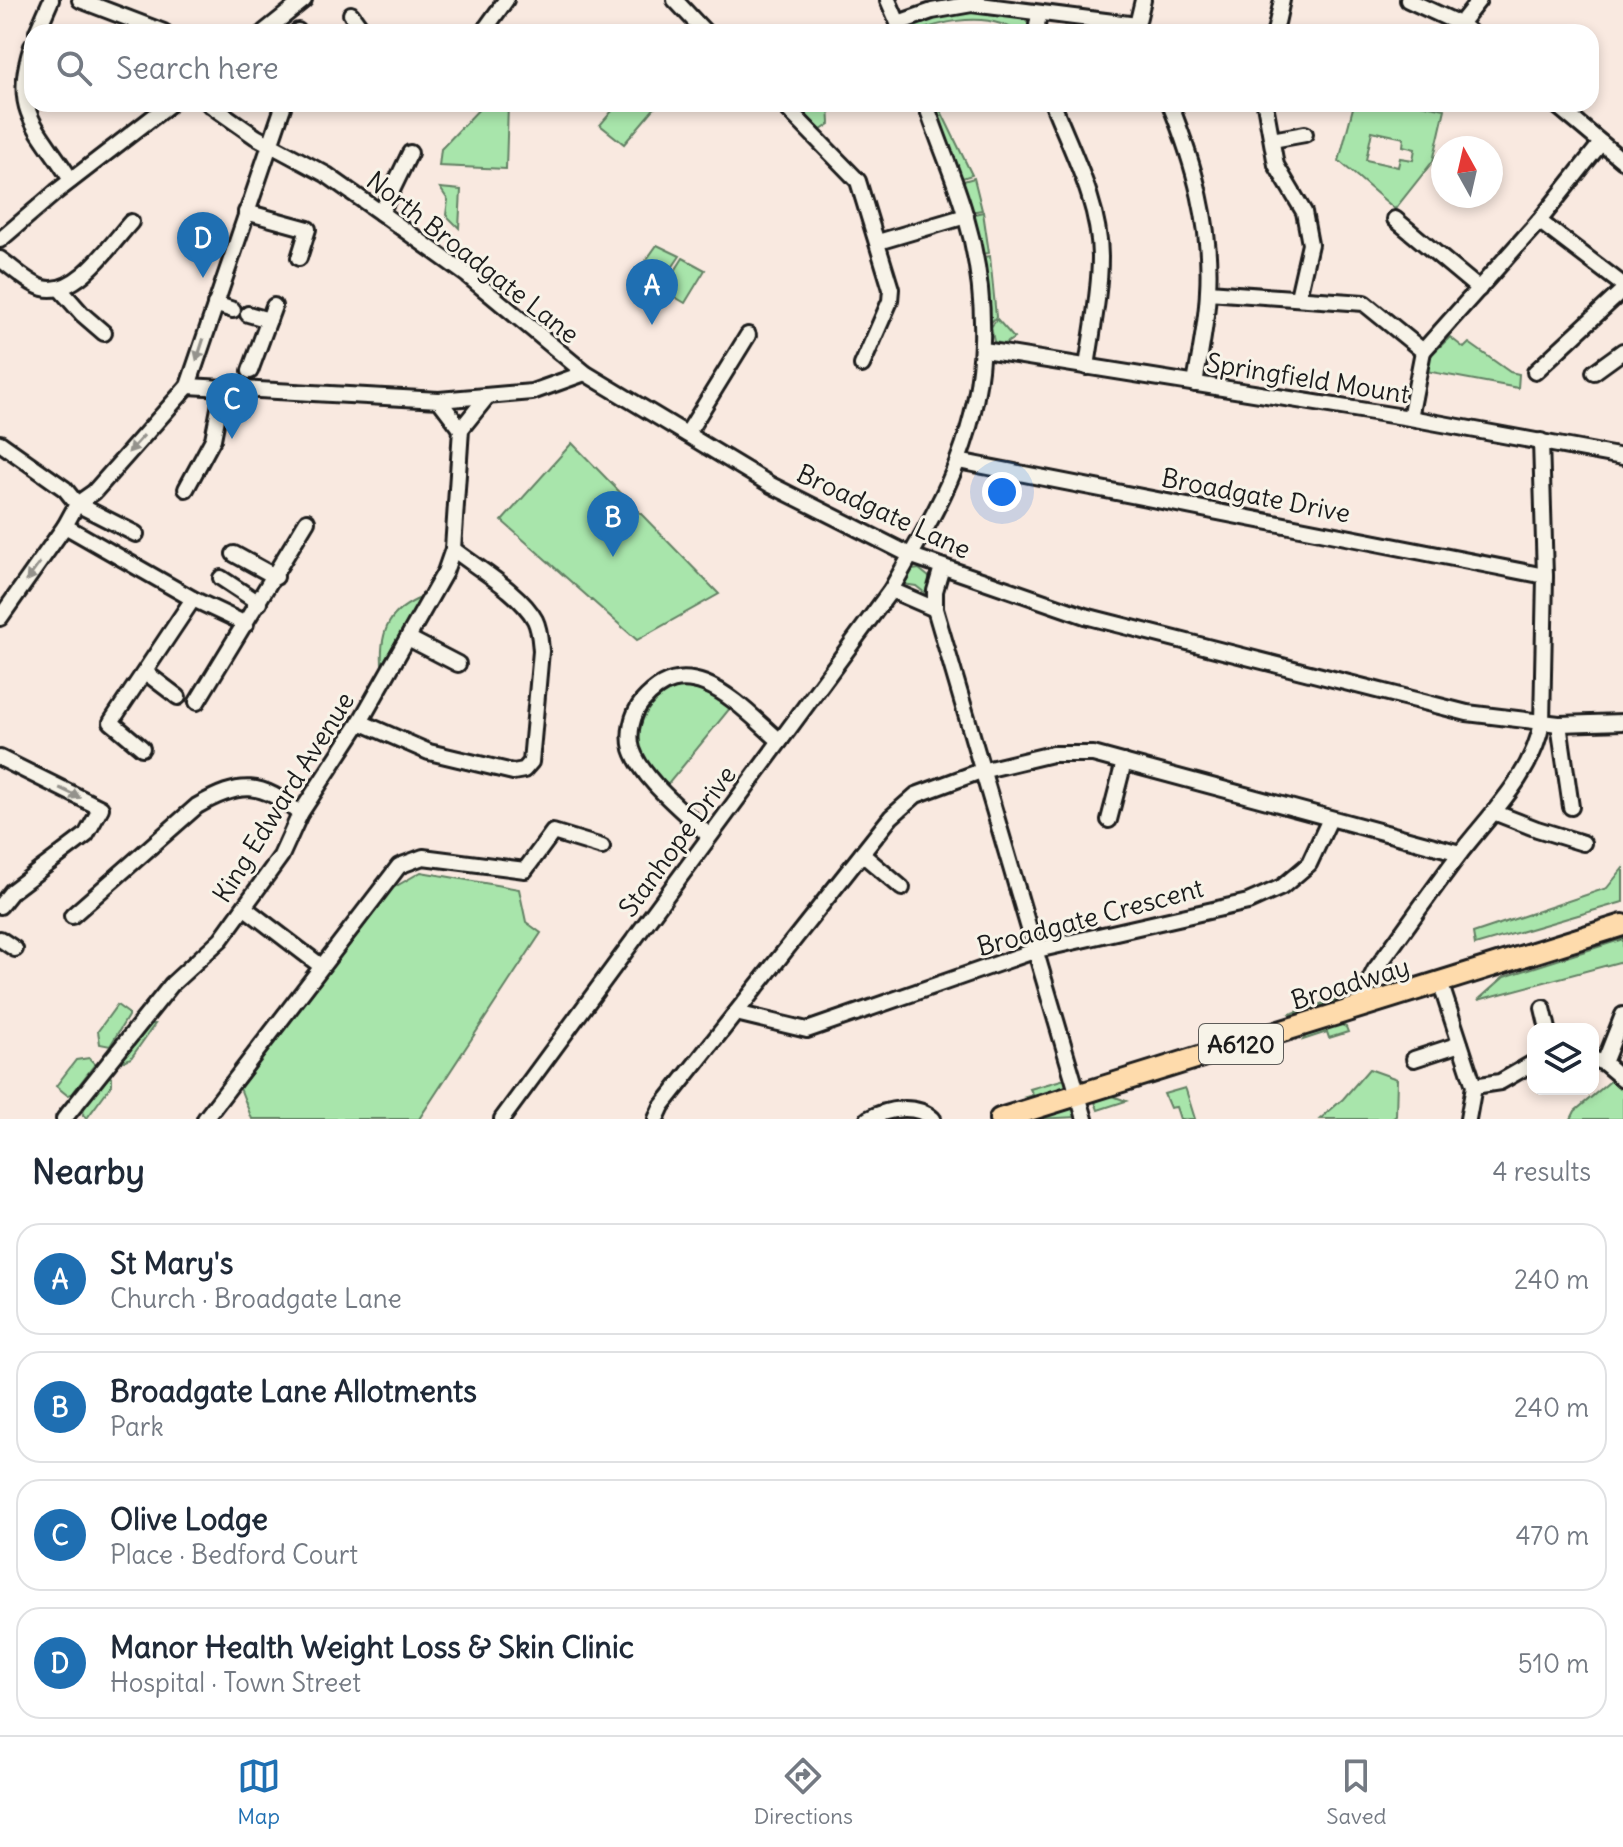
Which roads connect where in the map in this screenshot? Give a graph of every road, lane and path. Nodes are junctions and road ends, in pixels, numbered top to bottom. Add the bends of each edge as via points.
1 (51, 0) edge
2 (80, 0) edge
3 (506, 0) edge
4 (675, 0) edge
5 (888, 0) edge
6 (1143, 0) edge
7 (1282, 0) edge
8 (1408, 0) edge
9 (1479, 0) edge
10 (303, 1) edge
11 (351, 14) dead end
12 (1039, 14) junction
13 (40, 24) edge
14 (143, 24) edge
15 (274, 24) edge
16 (358, 24) edge
17 (489, 24) edge
18 (698, 24) edge
19 (899, 24) edge
20 (906, 24) edge
21 (1037, 24) edge
22 (1110, 24) edge
23 (1140, 24) edge
24 (1277, 24) edge
25 (1457, 24) edge
26 (1467, 24) edge
27 (28, 112) edge
28 (160, 112) edge
29 (221, 112) edge
30 (281, 112) edge
31 (791, 112) edge
32 (929, 112) edge
33 (1056, 112) edge
34 (1173, 112) edge
35 (1267, 112) edge
36 (1564, 112) edge
37 (1305, 134) dead end
38 (1272, 140) junction
39 (268, 143) junction
40 (1601, 143) junction
41 (410, 153) dead end
42 (1623, 161) edge
43 (71, 180) junction
44 (246, 212) junction
45 (381, 213) junction
46 (966, 216) junction
47 (1395, 219) dead end
48 (1539, 221) junction
49 (131, 222) dead end
50 (0, 240) edge
51 (878, 242) junction
52 (299, 258) dead end
53 (0, 259) edge
54 (1623, 287) edge
55 (60, 289) junction
56 (1479, 289) junction
57 (1208, 292) junction
58 (1298, 297) junction
59 (215, 304) junction
60 (233, 310) dead end
61 (248, 314) dead end
62 (104, 333) dead end
63 (748, 335) dead end
64 (984, 350) junction
65 (1423, 351) junction
66 (1623, 351) edge
67 (862, 365) dead end
68 (1087, 367) junction
69 (250, 371) dead end
70 (1535, 372) dead end
71 (1594, 372) dead end
72 (585, 373) junction
73 (1195, 384) junction
74 (188, 386) junction
75 (223, 388) junction
76 (486, 398) junction
77 (439, 400) junction
78 (1410, 418) junction
79 (461, 429) junction
80 (687, 434) junction
81 (1541, 441) junction
82 (0, 443) edge
83 (1623, 457) edge
84 (958, 461) junction
85 (186, 489) dead end
86 (77, 504) junction
87 (307, 521) dead end
88 (65, 526) junction
89 (136, 534) dead end
90 (453, 549) junction
91 (234, 554) dead end
92 (912, 556) junction
93 (942, 567) junction
94 (1545, 576) junction
95 (276, 577) junction
96 (221, 578) dead end
97 (891, 590) junction
98 (193, 599) junction
99 (259, 603) junction
100 (935, 609) junction
101 (0, 618) edge
102 (246, 624) junction
103 (408, 638) junction
104 (458, 664) dead end
105 (145, 672) junction
106 (178, 697) dead end
107 (197, 702) dead end
108 (360, 722) junction
109 (1623, 722) edge
110 (1542, 723) junction
111 (1559, 724) junction
112 (780, 741) junction
113 (142, 748) dead end
114 (0, 758) edge
115 (1124, 762) junction
116 (981, 771) junction
117 (1571, 807) dead end
118 (1496, 813) junction
119 (300, 814) junction
120 (1330, 819) junction
121 (1109, 820) dead end
122 (709, 836) junction
123 (1583, 843) dead end
124 (602, 847) dead end
125 (1460, 853) junction
126 (862, 854) junction
127 (902, 888) dead end
128 (0, 906) edge
129 (245, 908) junction
130 (72, 916) dead end
131 (1623, 925) edge
132 (0, 939) edge
133 (15, 949) dead end
134 (1037, 950) junction
135 (321, 966) junction
136 (1440, 982) junction
137 (1365, 1005) junction
138 (1543, 1008) dead end
139 (736, 1013) junction
140 (1623, 1015) edge
141 (1547, 1023) edge
142 (1460, 1044) junction
143 (1414, 1059) dead end
144 (1599, 1061) edge
145 (1527, 1066) edge
146 (1623, 1079) edge
147 (1474, 1086) junction
148 (1079, 1094) junction
149 (64, 1119) edge
150 (205, 1119) edge
151 (502, 1119) edge
152 (656, 1119) edge
153 (868, 1119) edge
154 (933, 1119) edge
155 (1000, 1119) edge
156 (1085, 1119) edge
157 (1468, 1119) edge

1 - 13 street
2 - 14 street
3 - 17 street
4 - 18 street
5 - 19 street
6 - 23 street
7 - 24 street
8 - 25 street
9 - 26 street
10 - 15 street
11 - 16 street
12 - 20 street via 972,4 932,11
12 - 21 street
12 - 22 street
27 - 43 street
28 - 43 street
29 - 39 street, North Broadgate Lane
30 - 39 street
31 - 51 street via 858,181
32 - 46 street, Stanhope Drive
33 - 68 street via 1099,237
34 - 57 street via 1198,183
35 - 38 street
36 - 40 street
37 - 38 street
38 - 58 street via 1276,165 1304,212 1310,244
39 - 44 street
39 - 45 street, North Broadgate Lane
40 - 42 street
40 - 48 street
41 - 45 street
43 - 50 street
44 - 52 street via 308,229
44 - 59 street
45 - 72 street, North Broadgate Lane via 467,275
46 - 51 street
46 - 64 street, Stanhope Drive
47 - 56 street
48 - 54 street
48 - 56 street
49 - 55 street via 75,282
51 - 67 street via 890,301
53 - 55 street via 37,285
54 - 70 street
55 - 62 street
56 - 65 street
57 - 58 street
57 - 73 street
58 - 65 street via 1364,303
59 - 60 street
59 -> 74 street
61 - 69 street via 271,313
63 - 80 street
64 - 68 street, Springfield Mount
64 - 84 street, Stanhope Drive
65 - 78 street
66 - 71 street
68 - 73 street, Springfield Mount
72 - 76 street via 532,392
72 - 80 street, Broadgate Lane
73 - 78 street, Springfield Mount
74 - 75 street
74 -> 86 street via 94,492
75 - 77 street
75 - 85 street via 213,439
76 - 77 street
76 - 79 street
77 - 79 street
78 - 81 street, Springfield Mount
79 - 90 street, King Edward Avenue
80 - 92 street, Broadgate Lane via 771,485
81 - 83 street, Springfield Mount
81 - 94 street
82 - 86 street via 65,489
84 - 92 street, Stanhope Drive
84 - 94 street, Broadgate Drive
86 - 88 street
86 - 89 street
87 - 95 street
88 - 98 street
88 -> 101 street
90 - 103 street, King Edward Avenue
90 - 108 street via 514,596 540,634 531,762 513,772 429,752
91 - 95 street
92 - 93 street, Broadgate Lane
92 - 97 street, Stanhope Drive
93 - 100 street
93 - 110 street, Broadgate Lane via 1154,634 1467,713
94 - 110 street
95 - 99 street
96 - 99 street
97 - 100 street
97 - 112 street, Stanhope Drive
98 - 102 street
98 - 105 street
99 - 102 street
100 - 116 street
102 - 107 street
103 - 104 street
103 - 108 street, King Edward Avenue
105 - 106 street
105 - 113 street via 111,722
108 - 119 street, King Edward Avenue
109 - 111 street, Broadgate Lane
110 - 111 street, Broadgate Lane
110 - 118 street via 1538,746
111 - 117 street
112 - 122 street, Stanhope Drive
112 - 122 street via 719,689 700,680 662,686 639,706 631,733 639,762
114 -> 128 street via 101,808 86,835
115 - 116 street via 1093,754 1052,754
115 - 120 street
115 - 121 street
116 - 126 street via 916,795
116 - 134 street
118 - 123 street
118 - 125 street
119 - 129 street, King Edward Avenue via 281,856
119 - 130 street via 280,797 256,788 220,793 197,806
120 - 125 street
120 - 134 street, Broadgate Crescent via 1309,864 1260,897
122 - 151 street, Stanhope Drive
124 - 135 street via 553,832 525,870 423,857 399,866
125 - 137 street via 1375,970
126 - 127 street
126 - 139 street
129 - 135 street
129 - 149 street, King Edward Avenue via 221,939 172,984
131 - 136 highway, Broadway / A6120
132 - 133 street
134 - 139 street, Broadgate Crescent via 807,1030
134 - 148 street
135 - 150 street
136 - 137 highway, Broadway / A6120
136 - 142 street
137 - 148 highway, Broadway / A6120
138 - 141 street
139 - 152 street
140 - 144 street
142 - 143 street
142 - 147 street
144 - 146 street
145 - 147 street via 1500,1082
147 - 157 street
148 - 155 highway, Broadway / A6120
148 - 156 street
153 - 154 street via 898,1108

